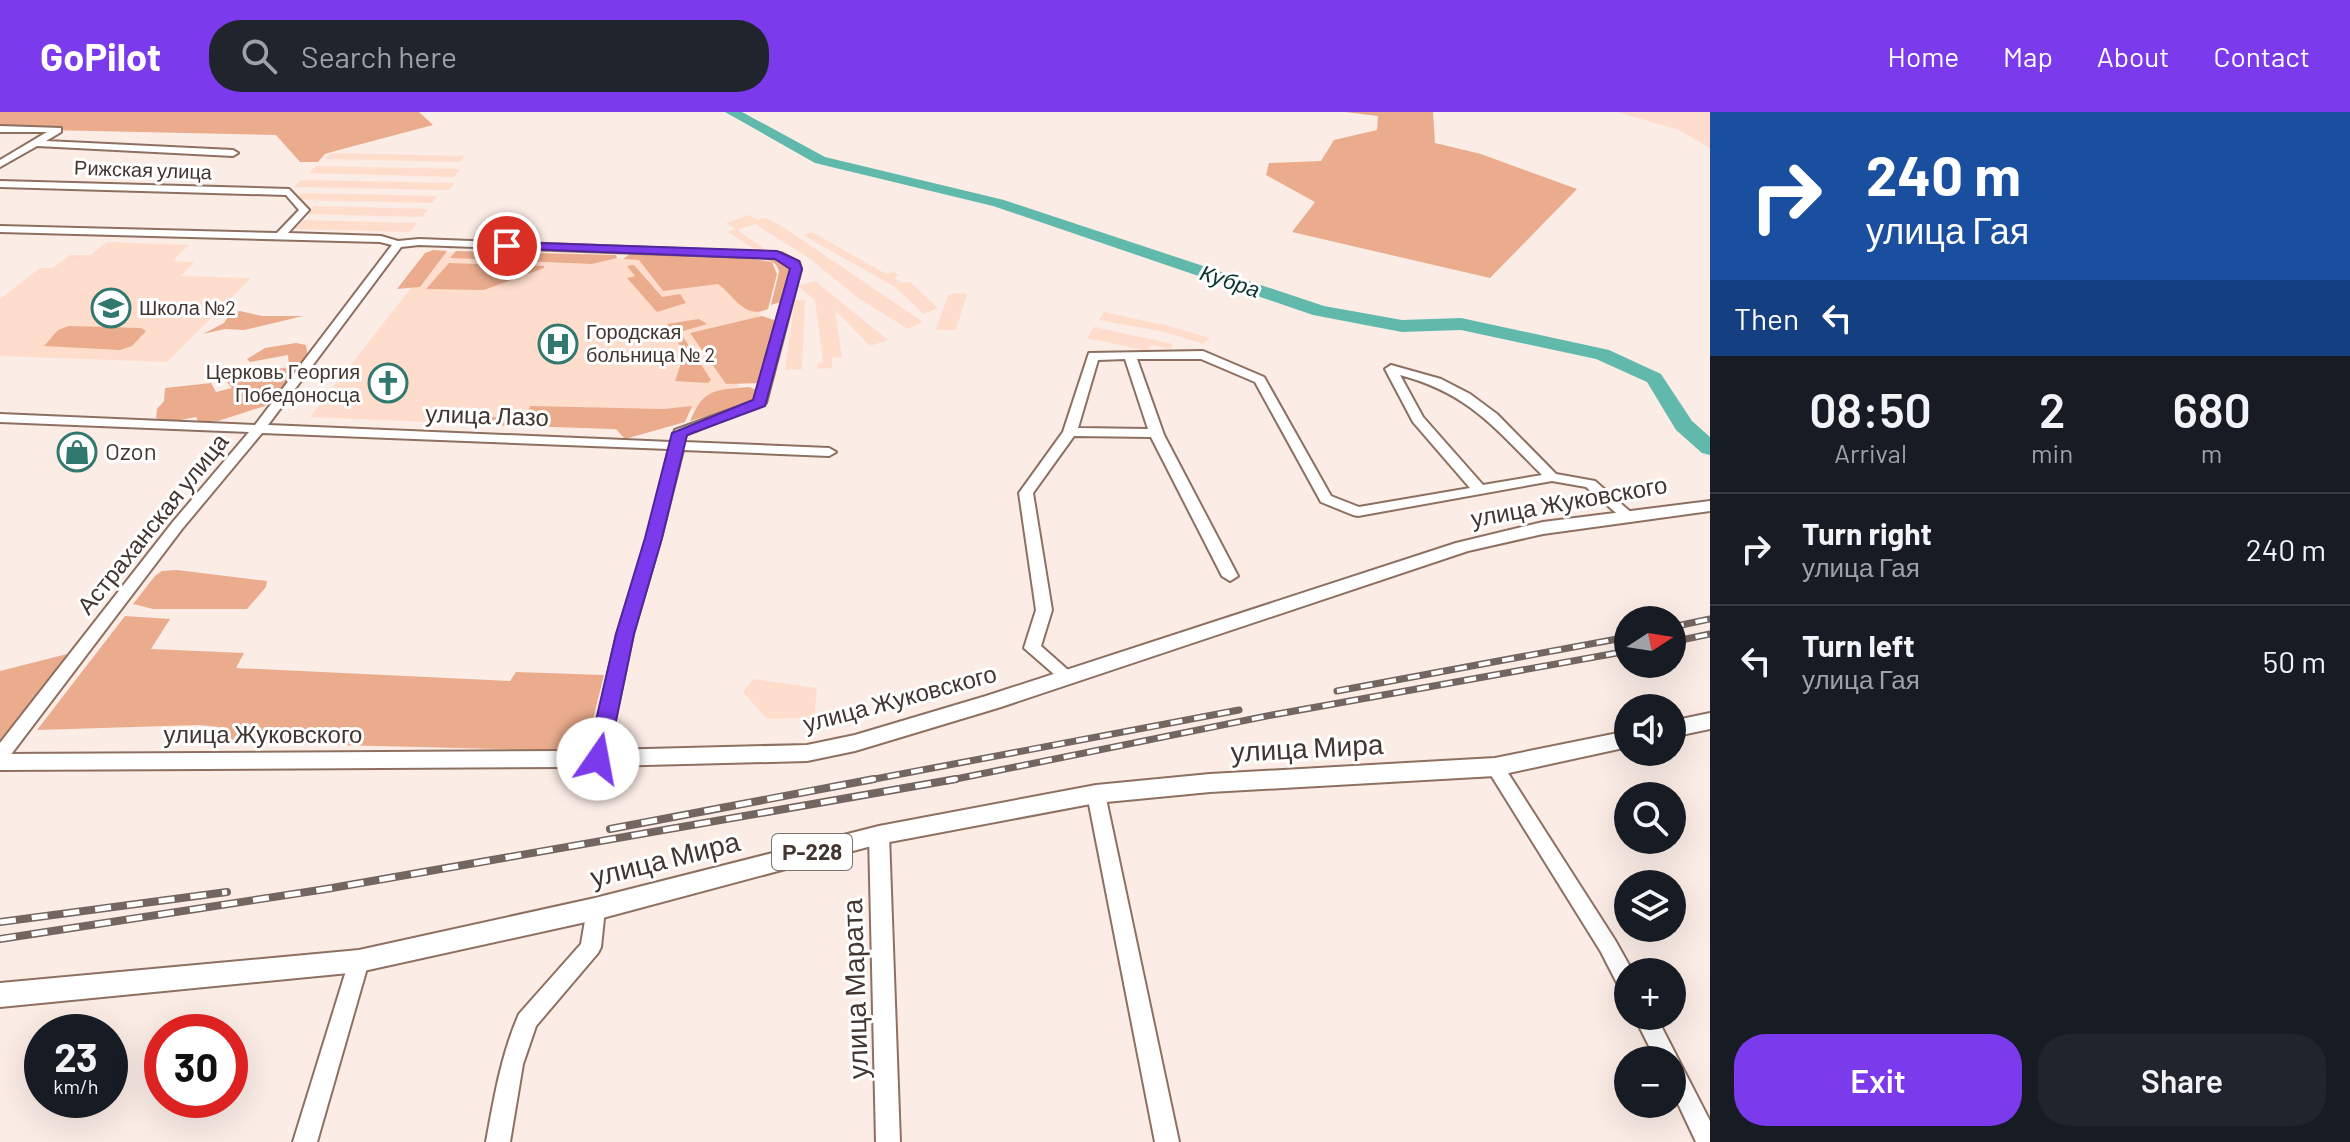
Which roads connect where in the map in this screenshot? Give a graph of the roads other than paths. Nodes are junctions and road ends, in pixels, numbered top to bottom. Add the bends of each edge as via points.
1 (0, 129) edge
2 (34, 143) junction
3 (233, 153) dead end
4 (0, 164) edge
5 (0, 184) edge
6 (0, 229) edge
7 (278, 238) junction
8 (398, 244) junction
9 (1130, 356) junction
10 (0, 418) edge
11 (258, 429) junction
12 (1070, 432) junction
13 (1157, 433) junction
14 (678, 445) junction
15 (829, 452) dead end
16 (1552, 477) junction
17 (1480, 490) junction
18 (1700, 507) edge
19 (1627, 515) junction
20 (1230, 576) dead end
21 (1069, 678) junction
22 (1710, 721) edge
23 (1686, 726) edge
24 (1614, 742) edge
25 (0, 759) edge
26 (598, 759) junction
27 (1495, 767) junction
28 (1096, 794) junction
29 (879, 835) junction
30 (595, 909) junction
31 (1614, 958) edge
32 (359, 961) junction
33 (0, 995) edge
34 (1686, 1096) edge
35 (305, 1142) edge
36 (498, 1142) edge
37 (888, 1142) edge
38 (1167, 1142) edge
39 (1708, 1142) edge

1 - 2 street via 58,130
2 - 3 street
2 - 4 street
5 - 7 street, Рижская улица via 286,192 304,210
6 - 7 street
7 - 8 street via 381,239
8 - 11 street, Астраханская улица
8 - 14 street via 777,255 795,264 760,403 680,433
9 - 12 street via 1093,356
9 - 13 street
9 - 17 street via 1203,355 1260,380 1326,499 1358,512
10 - 11 street, улица Лазо
11 - 14 street, улица Лазо
11 - 25 street, Астраханская улица via 177,526
12 - 13 street
12 - 21 street via 1026,493 1044,610 1032,648
13 - 20 street
14 - 15 street, улица Лазо
14 - 26 street via 625,634
16 - 17 street
16 - 17 street via 1454,389 1391,369 1401,396 1427,434
16 - 19 street via 1590,484
18 - 19 main road, улица Жуковского
19 - 21 main road, улица Жуковского via 1463,547
21 - 26 main road, улица Жуковского via 807,753
22 - 23 main road
24 - 27 main road, улица Мира / Р-228
25 - 26 main road, улица Жуковского
27 - 28 main road, улица Мира / Р-228
27 - 31 street
28 - 29 main road, улица Мира / Р-228
28 - 38 street
29 - 30 main road, улица Мира / Р-228
29 - 37 street, улица Марата
30 - 32 main road, улица Мира / Р-228
30 - 36 street via 591,947 527,1021 512,1064
32 - 33 main road, улица Мира / Р-228
32 - 35 street
34 - 39 street

